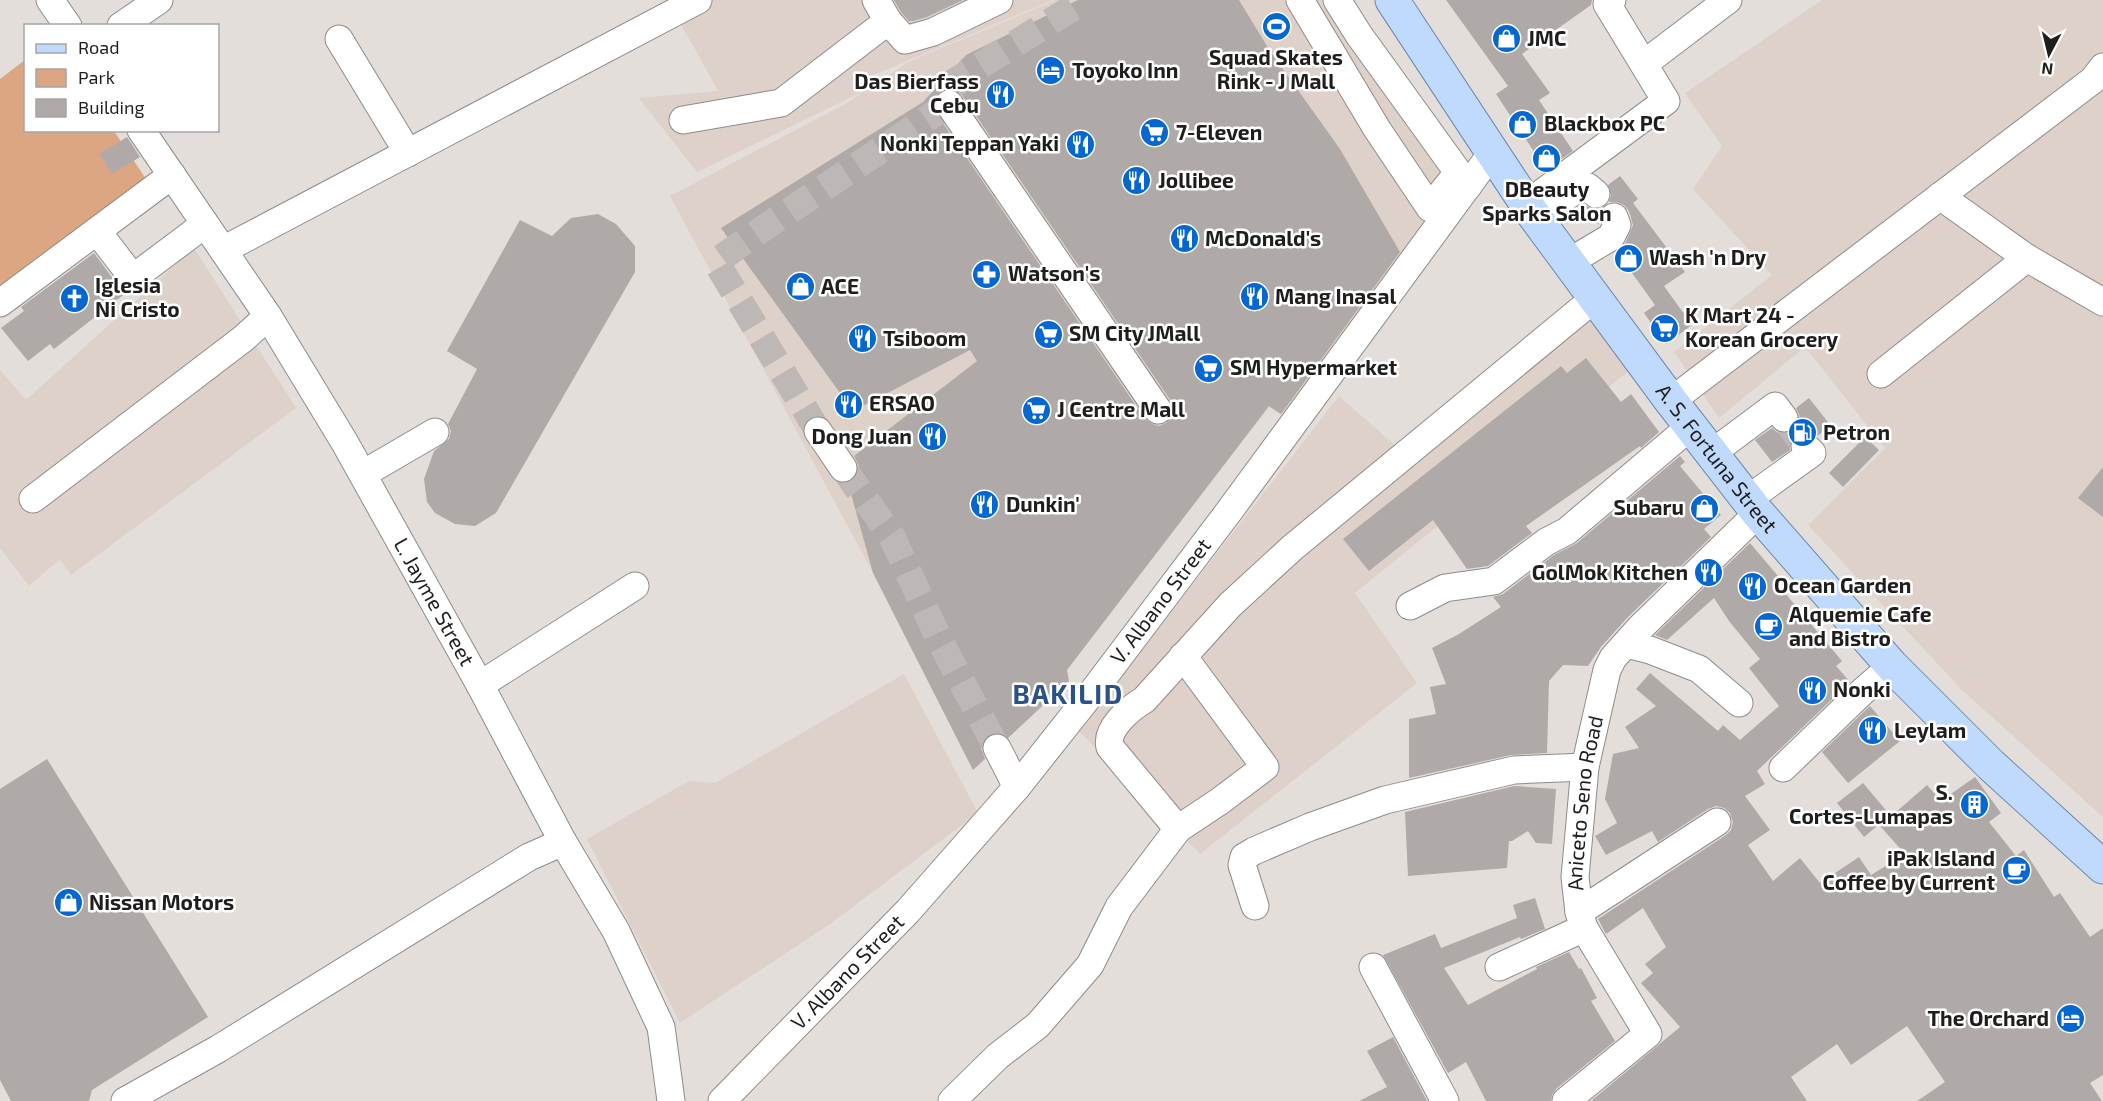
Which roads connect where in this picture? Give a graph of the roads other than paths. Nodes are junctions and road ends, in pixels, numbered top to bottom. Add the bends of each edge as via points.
1 (50, 0) edge
2 (159, 0) edge
3 (698, 0) edge
4 (999, 0) edge
5 (1300, 0) edge
6 (1337, 0) edge
7 (1392, 0) edge
8 (1612, 0) edge
9 (1728, 0) edge
10 (882, 11) edge
11 (67, 24) edge
12 (124, 24) edge
13 (339, 39) dead end
14 (1645, 63) junction
15 (2103, 67) edge
16 (949, 104) dead end
17 (683, 120) dead end
18 (142, 132) edge
19 (1487, 146) junction
20 (408, 153) junction
21 (172, 175) junction
22 (1463, 179) junction
23 (1596, 194) dead end
24 (1940, 196) junction
25 (1531, 211) junction
26 (1614, 217) dead end
27 (205, 224) junction
28 (97, 231) junction
29 (223, 250) junction
30 (2027, 258) junction
31 (1569, 262) junction
32 (1595, 298) junction
33 (2103, 302) edge
34 (0, 303) edge
35 (268, 316) junction
36 (1881, 374) dead end
37 (1671, 400) junction
38 (1158, 410) dead end
39 (1784, 418) tunnel mouth
40 (1691, 426) junction
41 (818, 431) tunnel mouth
42 (435, 432) dead end
43 (1805, 446) dead end
44 (1712, 453) junction
45 (843, 468) tunnel mouth
46 (363, 474) junction
47 (33, 500) dead end
48 (1753, 506) junction
49 (635, 586) dead end
50 (1410, 606) dead end
51 (1626, 644) junction
52 (1183, 656) junction
53 (1892, 666) junction
54 (480, 685) junction
55 (1111, 693) junction
56 (1739, 703) dead end
57 (997, 748) tunnel mouth
58 (1585, 767) junction
59 (1783, 768) dead end
60 (1017, 787) junction
61 (1717, 822) dead end
62 (1178, 829) junction
63 (563, 842) junction
64 (2103, 867) edge
65 (1255, 906) dead end
66 (1582, 920) junction
67 (1373, 967) dead end
68 (1499, 967) dead end
69 (127, 1100) edge
70 (671, 1101) edge
71 (722, 1101) edge
72 (952, 1101) edge
73 (1445, 1101) edge
74 (1566, 1101) edge

1 - 11 street
2 - 12 street
3 - 20 street
4 - 10 street via 933,32 905,40
5 - 22 street via 1377,129 1430,208
6 - 22 street
7 - 19 main road, A. S. Fortuna Street
8 - 14 street via 1607,4
9 - 14 street
10 - 17 street via 781,103
13 - 20 street
14 - 25 street via 1666,101
15 - 24 street via 2093,80
16 - 38 street
18 - 21 street, L. Jayme Street
19 - 22 street, V. Albano Street
19 - 25 main road, A. S. Fortuna Street
20 - 29 street
21 - 27 street, L. Jayme Street
21 - 28 street
22 - 55 street, V. Albano Street via 1230,510
23 - 25 street via 1588,187 1577,189
24 - 30 street
24 - 37 street
25 - 31 main road, A. S. Fortuna Street
26 - 31 street via 1617,225 1611,237
27 - 28 street via 133,279
27 - 29 street, L. Jayme Street
28 - 34 street
29 - 35 street, L. Jayme Street
30 - 33 street
30 - 36 street
31 - 32 main road, A. S. Fortuna Street
32 - 37 main road, A. S. Fortuna Street
32 - 52 street via 1292,548 1230,605
35 - 46 street, L. Jayme Street
35 - 47 street
37 - 40 main road, A. S. Fortuna Street
39 - 44 street via 1775,406
40 - 44 main road, A. S. Fortuna Street
40 - 50 street via 1567,531 1545,542 1494,581 1445,588
41 - 45 street
42 - 46 street
43 - 48 street, Aniceto Seno Road via 1812,453
44 - 48 main road, A. S. Fortuna Street
46 - 54 street, L. Jayme Street
48 - 51 street, Aniceto Seno Road
48 - 53 main road, A. S. Fortuna Street
49 - 54 street
51 - 56 street via 1700,669
51 - 58 street, Aniceto Seno Road via 1607,670
52 - 55 street via 1144,700
52 - 62 street via 1265,767
53 - 59 street
53 - 64 main road, A. S. Fortuna Street via 1991,765
54 - 63 street, L. Jayme Street
55 - 60 street, V. Albano Street
55 - 62 street via 1110,747
57 - 60 street
58 - 65 street via 1514,770 1385,800 1310,827 1244,857 1242,865
58 - 66 street, Aniceto Seno Road via 1575,877
60 - 71 street, V. Albano Street via 908,911
61 - 66 street
62 - 72 street via 1119,907 1090,965 1038,1025 998,1056
63 - 69 street via 529,857 218,1049
63 - 70 street, L. Jayme Street via 616,931 661,1028
66 - 68 street
66 - 74 street, Aniceto Seno Road via 1648,1034
67 - 73 street

